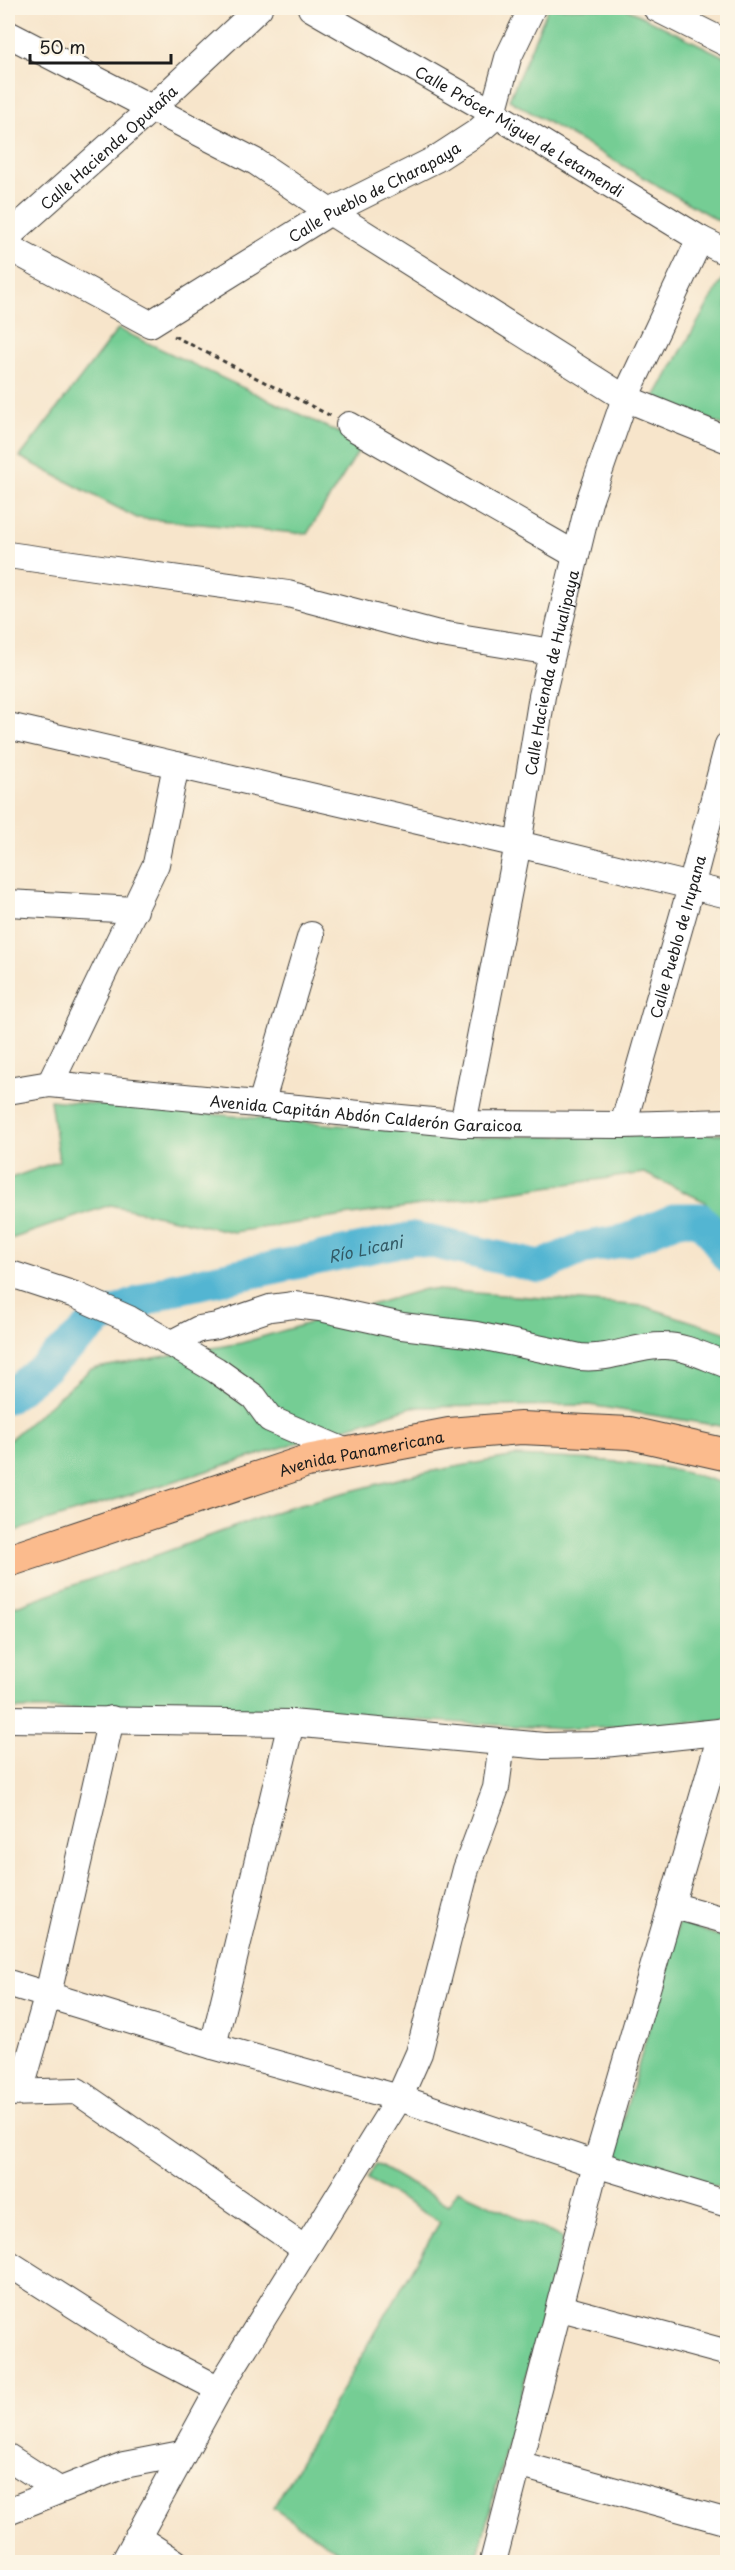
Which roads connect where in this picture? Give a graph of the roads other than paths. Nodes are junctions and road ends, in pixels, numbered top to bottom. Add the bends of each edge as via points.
1 (260, 8) edge
2 (311, 8) edge
3 (532, 8) edge
4 (656, 8) edge
5 (8, 34) edge
6 (728, 44) edge
7 (152, 108) junction
8 (492, 112) junction
9 (330, 212) junction
10 (8, 237) edge
11 (719, 246) edge
12 (8, 248) edge
13 (625, 398) junction
14 (349, 425) road end
15 (728, 440) edge
16 (8, 555) edge
17 (576, 555) junction
18 (552, 652) junction
19 (8, 726) edge
20 (728, 745) edge
21 (176, 765) junction
22 (518, 844) junction
23 (691, 887) junction
24 (728, 895) edge
25 (8, 903) edge
26 (135, 910) junction
27 (311, 935) dead end
28 (50, 1084) junction
29 (8, 1091) edge
30 (261, 1104) junction
31 (728, 1122) edge
32 (463, 1124) junction
33 (623, 1125) junction
34 (8, 1273) edge
35 (170, 1344) junction
36 (728, 1365) edge
37 (349, 1453) junction
38 (728, 1455) edge
39 (8, 1561) edge
40 (8, 1719) edge
41 (111, 1719) junction
42 (291, 1724) junction
43 (725, 1731) edge
44 (502, 1743) junction
45 (671, 1905) junction
46 (728, 1921) edge
47 (8, 1983) edge
48 (48, 1994) junction
49 (213, 2046) junction
50 (14, 2093) edge
51 (399, 2098) junction
52 (596, 2164) junction
53 (728, 2204) edge
54 (305, 2249) junction
55 (8, 2264) edge
56 (561, 2308) junction
57 (728, 2353) edge
58 (219, 2390) junction
59 (181, 2454) junction
60 (8, 2457) edge
61 (518, 2464) junction
62 (59, 2490) junction
63 (8, 2511) edge
64 (728, 2522) edge
65 (137, 2537) junction
66 (124, 2562) edge
67 (175, 2562) edge
68 (493, 2562) edge

1 - 7 street, Calle Hacienda Oputaña
2 - 8 street, Calle Prócer Miguel de Letamendi
3 - 8 street, Calle Pueblo de Charapaya via 508,58
4 - 6 street
5 - 7 street
7 - 9 street via 256,162
7 - 10 street, Calle Hacienda Oputaña
8 - 9 street, Calle Pueblo de Charapaya via 491,120 436,159
8 - 11 street, Calle Prócer Miguel de Letamendi
9 - 12 street, Calle Pueblo de Charapaya via 150,324
9 - 13 street
11 - 13 street, Calle Hacienda de Hualipaya
13 - 15 street
13 - 17 street, Calle Hacienda de Hualipaya via 589,502
14 - 17 street
16 - 18 street via 288,594 435,633
17 - 18 street, Calle Hacienda de Hualipaya
18 - 22 street, Calle Hacienda de Hualipaya
19 - 21 street
20 - 23 street, Calle Pueblo de Irupana
21 - 22 street
21 - 26 street via 156,864
22 - 23 street
22 - 32 street, Calle Hacienda de Hualipaya
23 - 24 street
23 - 33 street, Calle Pueblo de Irupana
25 - 26 street
26 - 28 street
27 - 30 street
28 - 29 street, Avenida Capitán Abdón Calderón Garaicoa
28 - 30 street, Avenida Capitán Abdón Calderón Garaicoa
30 - 32 street, Avenida Capitán Abdón Calderón Garaicoa
31 - 33 street, Avenida Capitán Abdón Calderón Garaicoa
32 - 33 street, Avenida Capitán Abdón Calderón Garaicoa
34 - 35 street via 117,1312
35 - 36 street via 199,1329 294,1305 402,1326 476,1335 580,1357 596,1358 666,1346
35 - 37 street via 254,1397 270,1419
37 - 38 main road, Avenida Panamericana via 449,1434 521,1428 630,1433
37 - 39 main road, Avenida Panamericana via 307,1461
40 - 41 street
41 - 42 street
41 - 48 street
42 - 44 street
42 - 49 street
43 - 44 street via 594,1745
43 - 45 street
44 - 51 street via 496,1788 466,1869 419,2053
45 - 46 street
45 - 52 street
47 - 48 street
48 - 49 street
48 - 50 street
49 - 51 street
50 - 54 street via 77,2091
51 - 52 street
51 - 54 street
52 - 53 street
52 - 56 street
54 - 58 street
55 - 58 street via 148,2352
56 - 57 street
56 - 61 street
58 - 59 street
59 - 62 street via 124,2465
59 - 65 street
60 - 62 street
61 - 64 street
61 - 68 street
62 - 63 street
65 - 66 street
65 - 67 street

